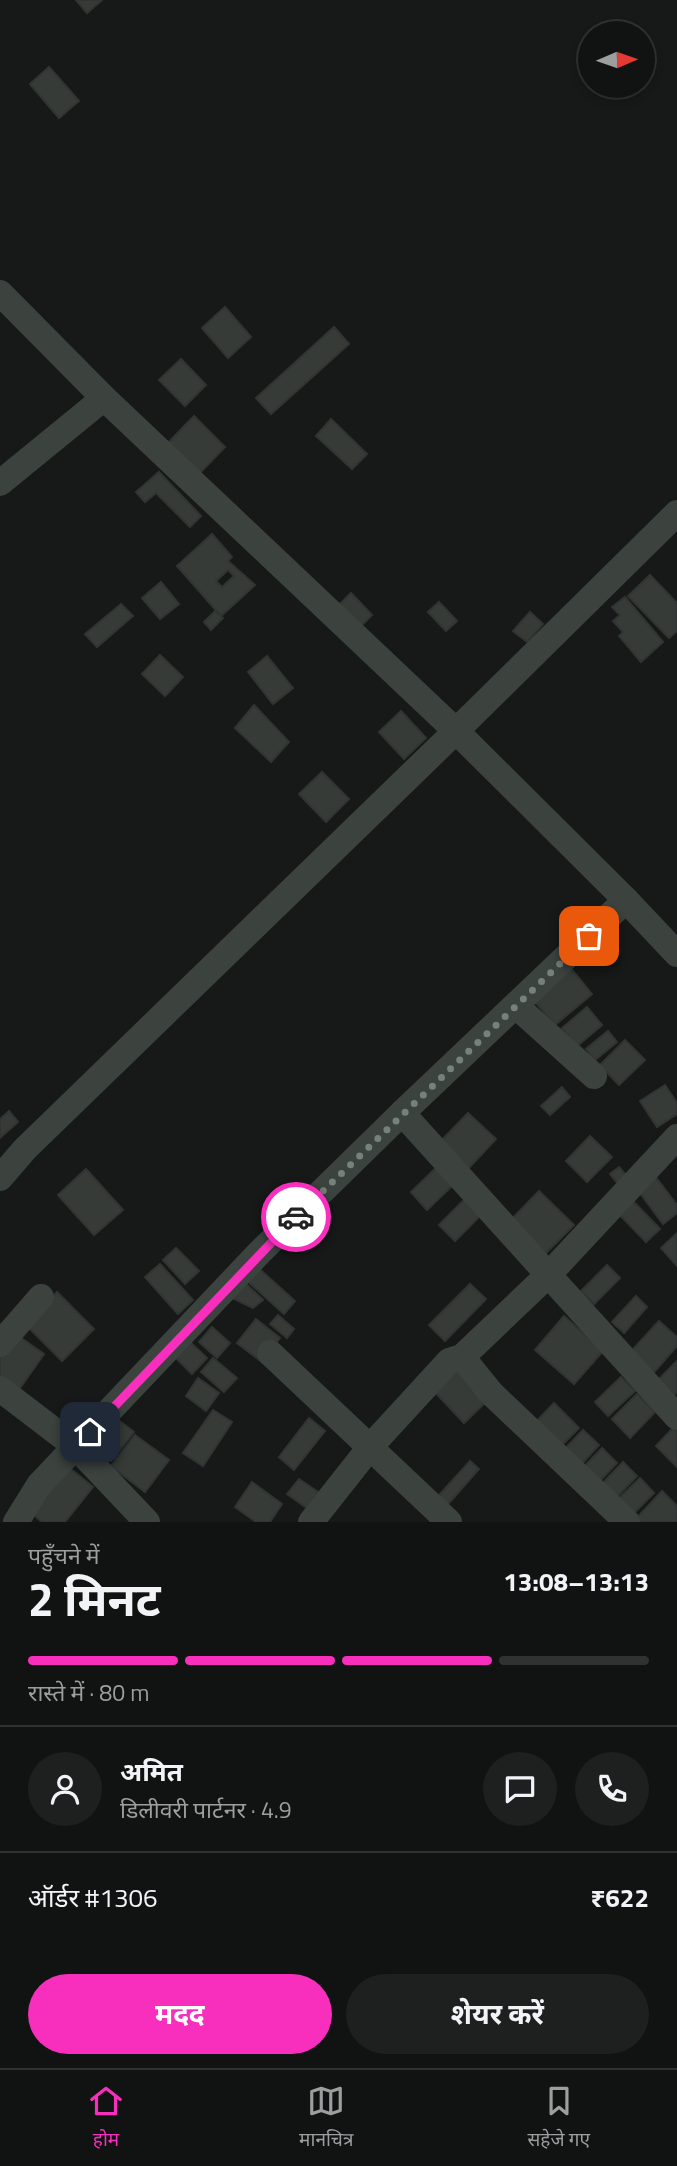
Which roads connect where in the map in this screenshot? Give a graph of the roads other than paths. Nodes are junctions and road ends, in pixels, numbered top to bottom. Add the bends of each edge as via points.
1 (0, 293) edge
2 (104, 398) junction
3 (0, 483) edge
4 (677, 513) edge
5 (456, 732) junction
6 (626, 900) junction
7 (677, 954) edge
8 (516, 1006) junction
9 (594, 1076) dead end
10 (402, 1114) junction
11 (677, 1137) edge
12 (0, 1178) edge
13 (550, 1273) junction
14 (41, 1297) dead end
15 (0, 1344) edge
16 (270, 1353) dead end
17 (462, 1357) junction
18 (0, 1389) edge
19 (677, 1417) edge
20 (371, 1446) junction
21 (76, 1447) junction
22 (136, 1518) edge
23 (16, 1522) edge
24 (311, 1522) edge
25 (449, 1522) edge
26 (627, 1522) edge

1 - 2 street
2 - 3 street
2 - 5 street
4 - 5 street
5 - 6 street
5 - 12 street via 211,966
6 - 7 street
6 - 8 street
8 - 9 street
8 - 10 street
10 - 13 street
10 - 21 street via 260,1252
11 - 13 street
13 - 17 street
13 - 19 street
14 - 15 street
16 - 20 street
17 - 20 street via 449,1361
17 - 26 street via 491,1393
18 - 21 street
20 - 24 street
20 - 25 street
21 - 22 street
21 - 23 street via 39,1485

